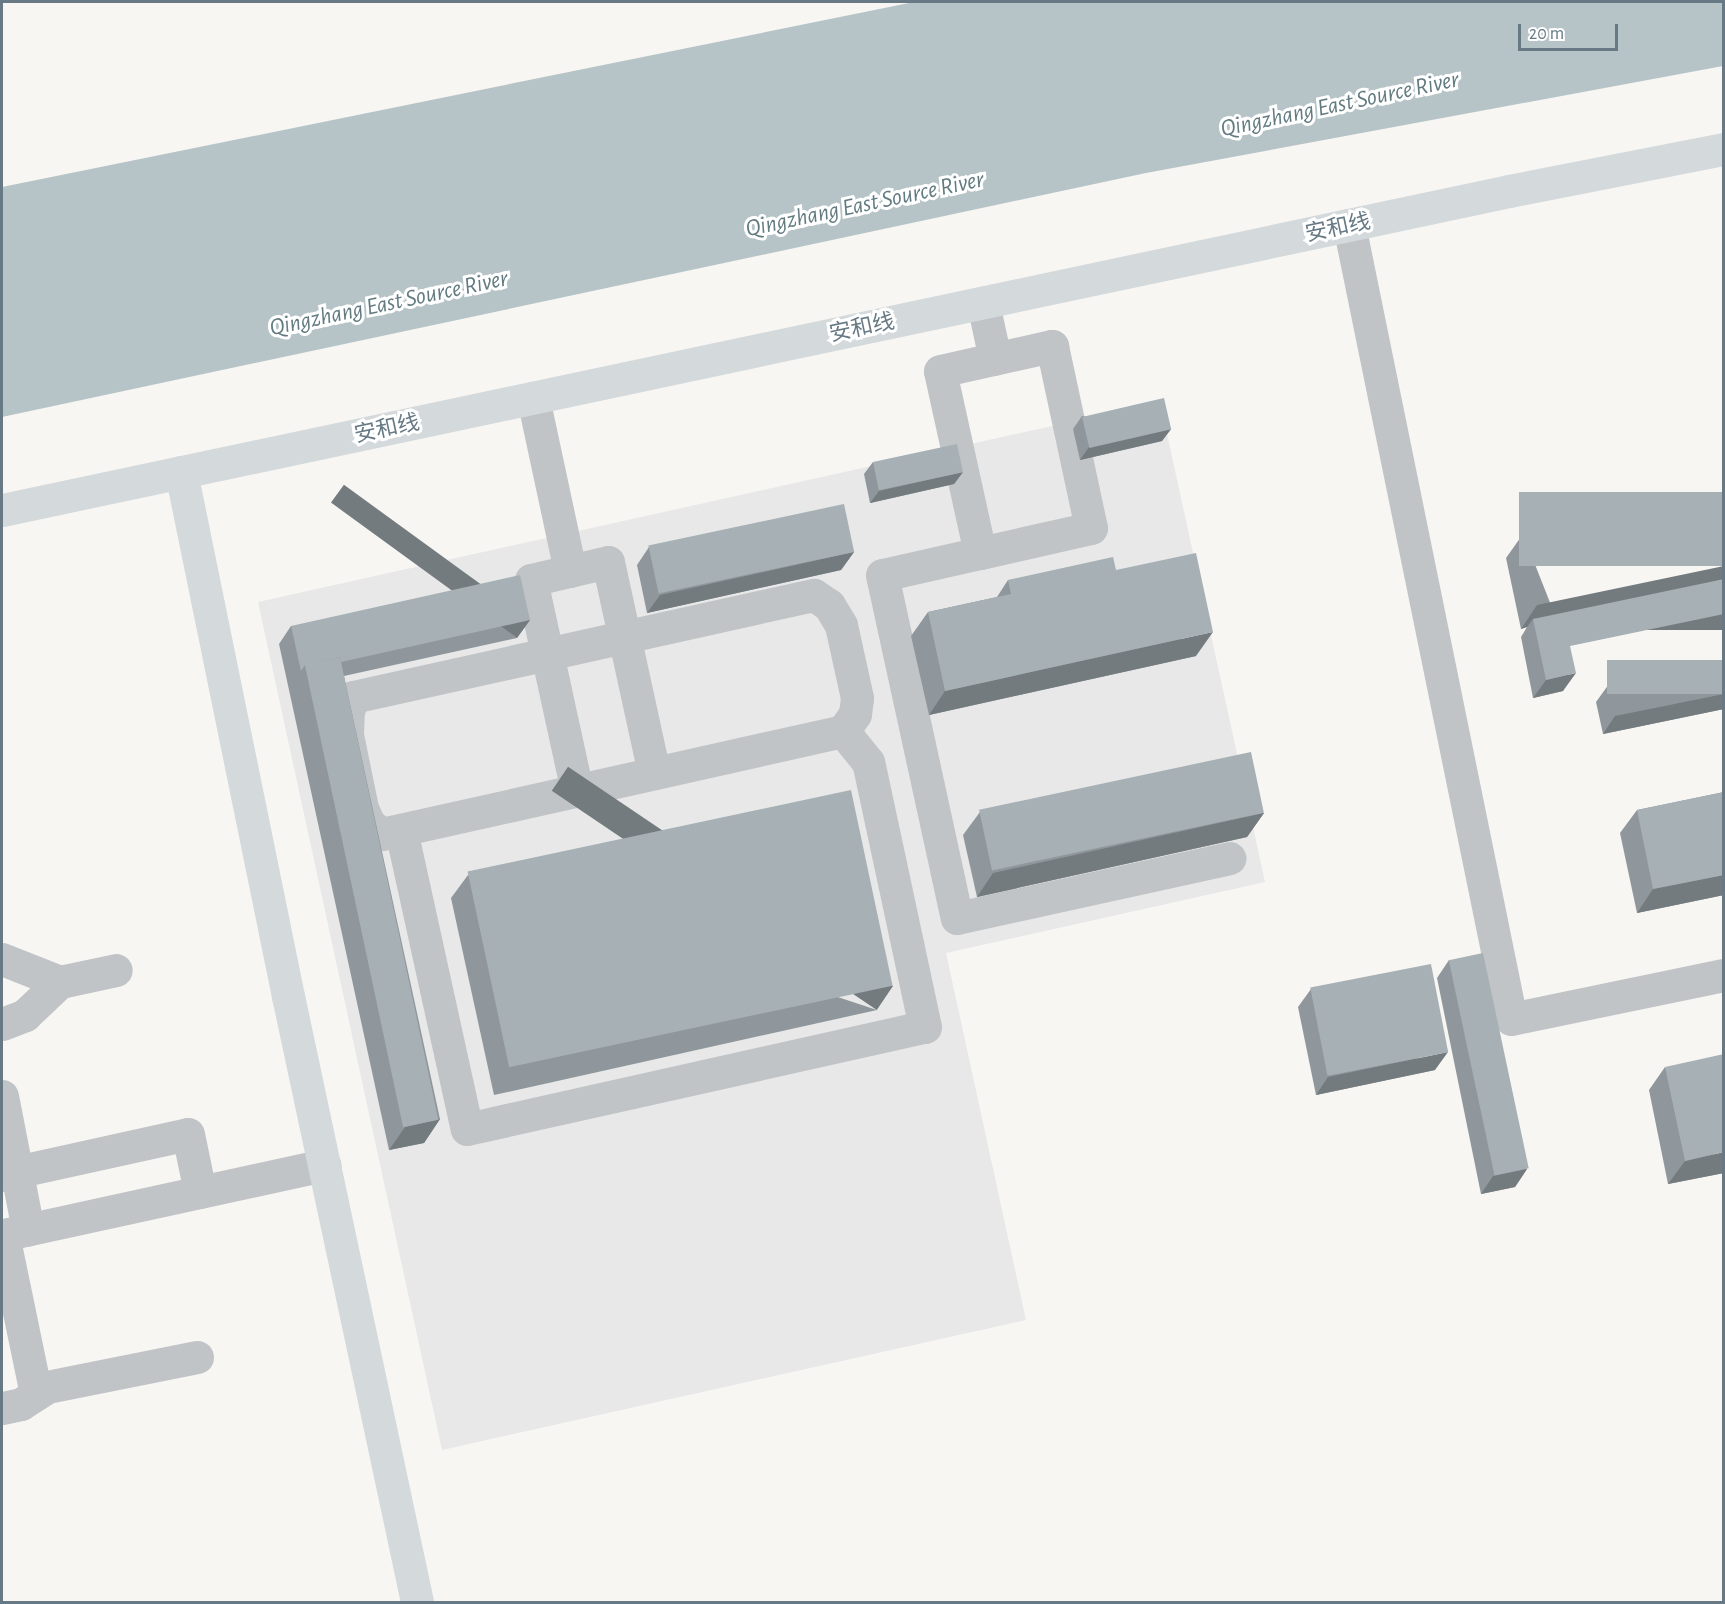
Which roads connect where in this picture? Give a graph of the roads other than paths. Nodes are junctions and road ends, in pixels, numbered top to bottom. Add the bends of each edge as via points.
1 (1724, 149) edge
2 (1349, 225) junction
3 (983, 303) junction
4 (995, 359) junction
5 (533, 398) junction
6 (181, 472) junction
7 (2, 510) edge
8 (980, 553) junction
9 (570, 571) junction
10 (625, 637) junction
11 (547, 654) junction
12 (843, 731) junction
13 (654, 773) junction
14 (577, 791) junction
15 (401, 830) junction
16 (1228, 858) dead end
17 (2, 959) edge
18 (116, 970) dead end
19 (1724, 975) edge
20 (60, 982) junction
21 (2, 1024) edge
22 (2, 1096) edge
23 (324, 1165) junction
24 (9, 1173) edge
25 (200, 1192) junction
26 (28, 1230) junction
27 (5, 1263) edge
28 (197, 1357) dead end
29 (36, 1394) junction
30 (2, 1408) edge
31 (417, 1602) edge

1 - 2 main road, 安和线
2 - 3 main road, 安和线
2 - 19 lane via 1511,1019
3 - 4 lane
3 - 5 main road, 安和线
4 - 8 lane via 940,371
4 - 8 lane via 1052,346 1091,528
5 - 6 main road, 安和线
5 - 9 lane
6 - 7 main road, 安和线
6 - 23 main road
8 - 16 lane via 882,575 957,918
9 - 10 lane via 608,562
9 - 11 lane via 531,580
10 - 11 lane
10 - 12 lane via 814,595 829,605 841,625 857,698 855,714
10 - 13 lane
11 - 14 lane
11 - 15 lane via 353,697 347,735 362,808 369,824 382,834
12 - 13 lane
12 - 15 lane via 868,762 925,1027 466,1129
13 - 14 lane
14 - 15 lane
17 - 20 lane
18 - 20 lane
20 - 21 lane via 25,1015
22 - 24 lane
23 - 25 lane
23 - 31 main road
24 - 25 lane via 188,1134
24 - 26 lane
25 - 26 lane
26 - 27 lane via 3,1236
27 - 29 lane
28 - 29 lane via 47,1387
29 - 30 lane via 21,1404

